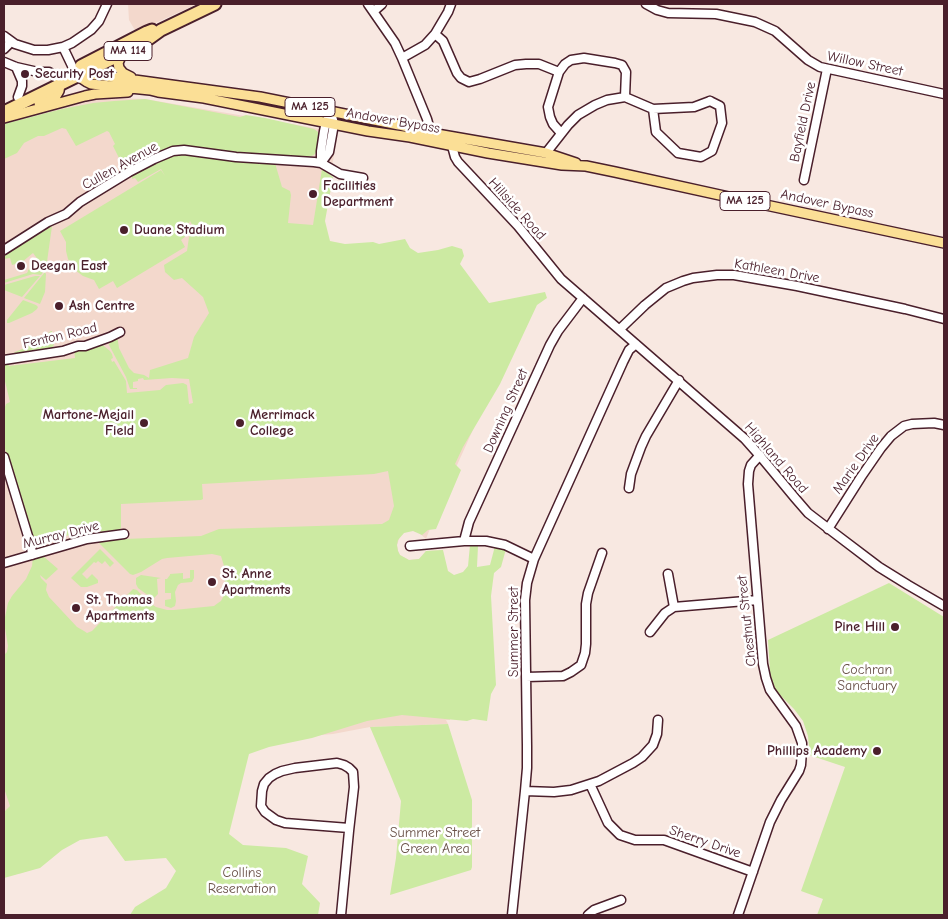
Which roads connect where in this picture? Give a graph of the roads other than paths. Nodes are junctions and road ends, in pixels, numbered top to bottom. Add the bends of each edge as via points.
1 (107, 4) edge
2 (215, 4) edge
3 (368, 4) edge
4 (382, 4) edge
5 (451, 4) edge
6 (646, 4) edge
7 (374, 12) junction
8 (161, 30) junction
9 (435, 34) junction
10 (4, 36) edge
11 (11, 42) junction
12 (63, 47) junction
13 (4, 50) edge
14 (122, 54) junction
15 (402, 58) junction
16 (4, 62) edge
17 (16, 67) junction
18 (827, 69) junction
19 (559, 72) junction
20 (79, 73) junction
21 (58, 81) junction
22 (146, 82) junction
23 (158, 92) junction
24 (944, 94) edge
25 (18, 97) junction
26 (625, 97) junction
27 (4, 104) edge
28 (653, 109) junction
29 (331, 112) junction
30 (5, 115) edge
31 (330, 123) junction
32 (561, 133) junction
33 (431, 137) junction
34 (452, 141) junction
35 (546, 153) junction
36 (321, 163) junction
37 (586, 166) junction
38 (363, 178) dead end
39 (804, 180) dead end
40 (944, 243) edge
41 (4, 250) edge
42 (576, 292) joint
43 (583, 298) junction
44 (944, 319) edge
45 (620, 330) junction
46 (120, 332) dead end
47 (636, 344) junction
48 (4, 360) edge
49 (679, 380) junction
50 (944, 425) edge
51 (760, 455) junction
52 (4, 456) edge
53 (629, 488) dead end
54 (828, 529) junction
55 (124, 534) dead end
56 (464, 541) junction
57 (410, 546) dead end
58 (602, 553) dead end
59 (32, 555) junction
60 (534, 559) junction
61 (4, 563) edge
62 (668, 574) dead end
63 (757, 600) junction
64 (944, 606) edge
65 (674, 607) junction
66 (650, 632) dead end
67 (526, 677) junction
68 (658, 720) dead end
69 (590, 784) junction
70 (526, 791) junction
71 (349, 828) junction
72 (753, 872) junction
73 (621, 900) dead end
74 (341, 915) edge
75 (512, 915) edge
76 (588, 915) edge
77 (738, 915) edge

1 - 12 street via 91,30
2 - 8 highway, MA 114
3 - 7 street
4 - 7 street
5 - 9 street
6 - 18 street, Willow Street via 662,12 716,14 755,22 775,31 816,66
7 - 15 street
8 - 14 highway, MA 114
8 - 20 highway, MA 114 via 147,32
9 - 15 street
9 - 19 street via 443,41 461,78 470,82 515,65 539,64
10 - 11 street
11 - 12 street via 34,50
11 - 13 street
12 - 20 street
14 - 20 highway, MA 114
14 - 22 main road via 118,63 120,70
15 - 33 street
16 - 17 street
17 - 21 street via 49,72
17 - 25 street via 22,81
18 - 24 street, Willow Street
18 - 39 street, Bayfield Drive
19 - 26 street via 565,64 578,58 622,65 626,72
19 - 32 street via 548,106 553,124
20 - 21 highway
20 - 22 main road, Andover Bypass / MA 125
20 - 23 main road, Andover Bypass / MA 125 via 91,84
21 - 25 highway
21 - 30 highway
22 - 29 main road, Andover Bypass / MA 125 via 260,97
23 - 30 main road, MA 125 via 95,94
23 - 31 main road, Andover Bypass / MA 125
25 - 27 highway
26 - 28 street
26 - 32 street via 607,100 584,110
28 - 28 street via 694,107 710,101 720,106 722,124 712,151 701,158 678,153 656,132
29 - 31 street
29 - 33 main road, Andover Bypass / MA 125 via 399,125
31 - 33 main road, Andover Bypass / MA 125 via 410,137
31 - 36 street via 321,151
32 - 35 street
33 - 34 main road, Andover Bypass / MA 125
34 - 35 main road, Andover Bypass / MA 125
34 - 37 main road, Andover Bypass / MA 125 via 562,165
34 - 42 street, Hillside Road via 458,162
35 - 37 main road, Andover Bypass / MA 125
36 - 38 street via 340,174
36 - 41 street, Cullen Avenue via 173,151 129,172
37 - 40 main road, Andover Bypass / MA 125
42 - 43 street, Highland Road
43 - 45 street, Highland Road
43 - 56 street, Downing Street via 550,345 469,522
44 - 45 street, Kathleen Drive via 797,286 717,275 693,278 666,288
45 - 47 street, Highland Road
46 - 48 street, Fenton Road via 85,346
47 - 49 street, Highland Road
47 - 60 street, Summer Street via 623,362
49 - 51 street, Highland Road
49 - 53 street via 646,436
50 - 54 street, Marie Drive via 912,424 891,436
51 - 54 street, Highland Road via 801,506
51 - 63 street, Chestnut Street via 751,465 748,484
52 - 59 street
54 - 64 street, Highland Road via 879,567
55 - 59 street, Murray Drive via 87,538
56 - 57 street
56 - 60 street via 496,543
58 - 67 street via 588,593 586,644 581,665 563,676
59 - 61 street, Murray Drive
60 - 67 street, Summer Street via 525,592
62 - 65 street
63 - 65 street
63 - 72 street, Chestnut Street via 766,678 770,690 796,726 802,750 799,771 774,814
65 - 66 street
67 - 70 street, Summer Street
68 - 69 street via 653,745 642,757
69 - 70 street via 560,792
69 - 72 street, Sherry Drive via 608,823 620,835 635,840 664,840
70 - 75 street, Summer Street
71 - 71 street via 354,779 353,772 344,764 282,770 264,784 261,806 276,820
71 - 74 street
72 - 77 street, Chestnut Street
73 - 76 street

